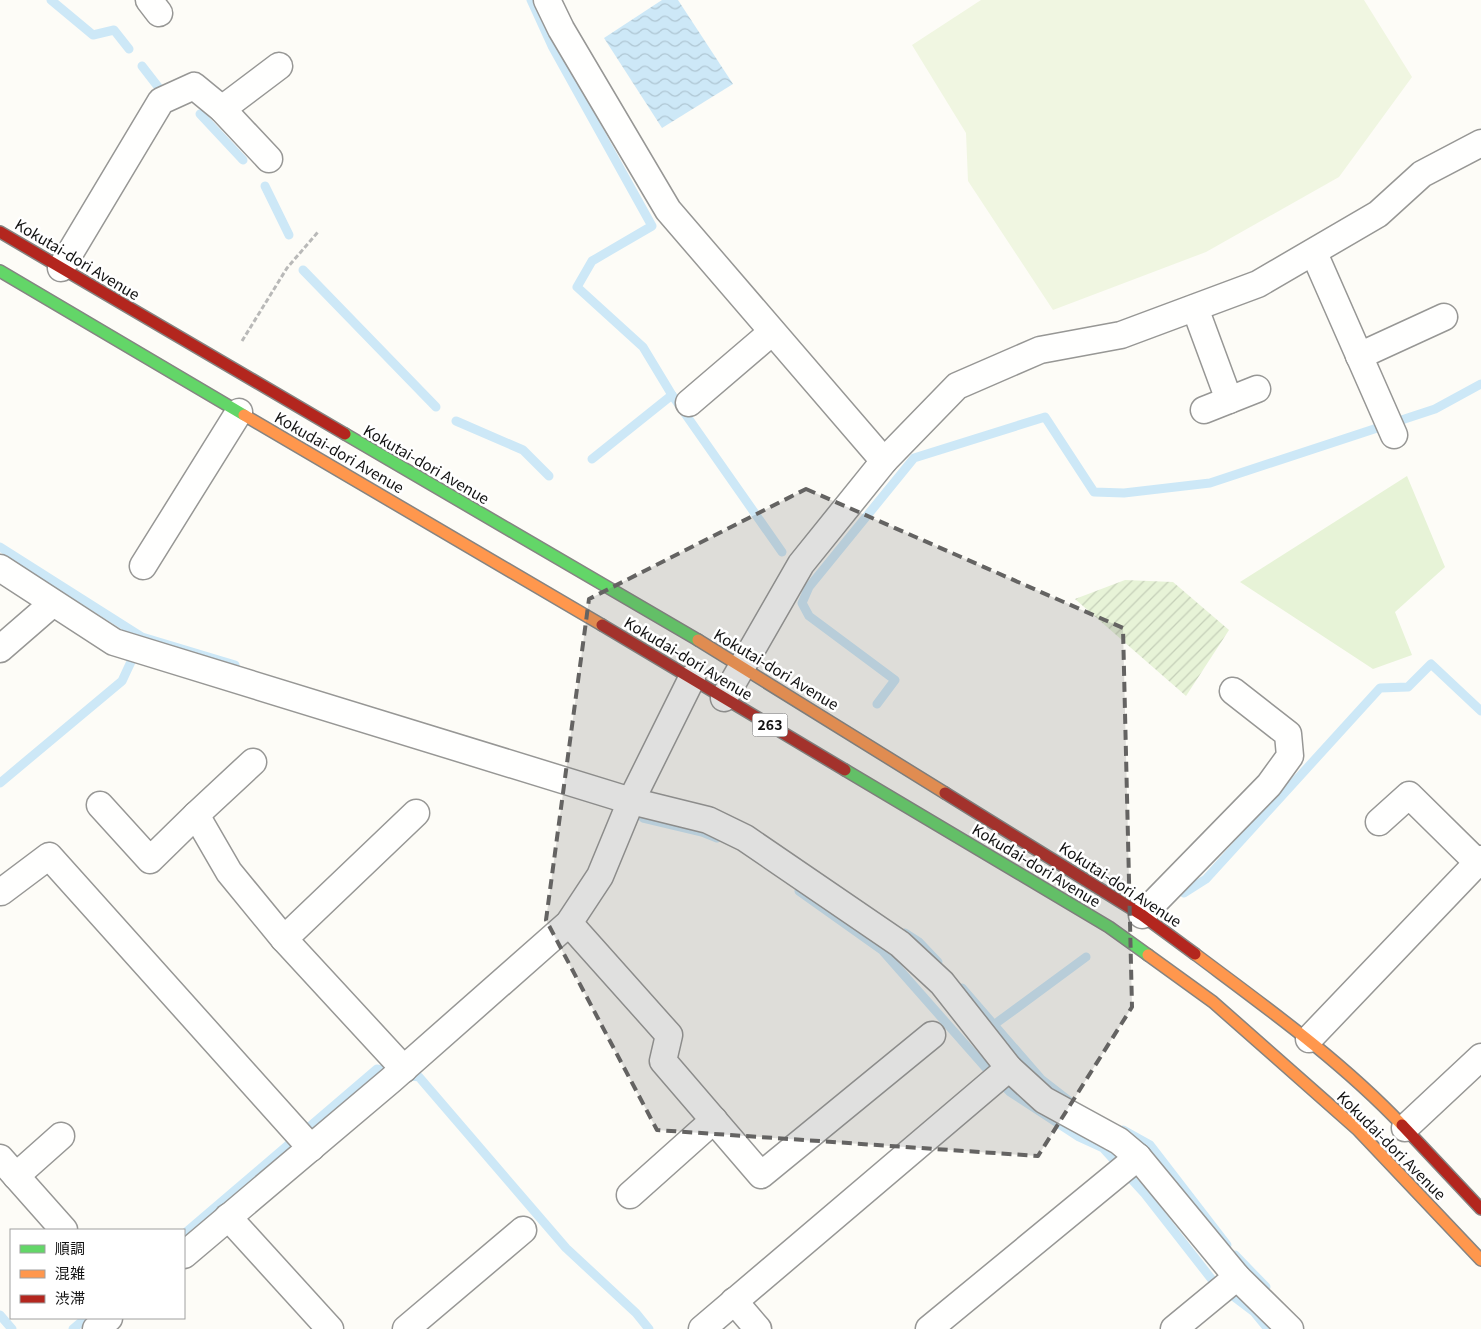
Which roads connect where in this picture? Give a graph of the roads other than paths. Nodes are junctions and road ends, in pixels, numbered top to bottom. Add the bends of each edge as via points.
1 (547, 0) edge
2 (279, 66) dead end
3 (222, 109) junction
4 (1479, 148) edge
5 (269, 159) dead end
6 (0, 232) edge
7 (1314, 253) junction
8 (61, 268) junction
9 (0, 271) edge
10 (1195, 308) junction
11 (1444, 317) dead end
12 (772, 332) junction
13 (1359, 356) junction
14 (1257, 389) dead end
15 (1229, 400) junction
16 (689, 403) dead end
17 (1204, 410) dead end
18 (239, 412) junction
19 (1390, 427) dead end
20 (884, 460) junction
21 (143, 566) dead end
22 (0, 568) edge
23 (52, 603) junction
24 (0, 649) edge
25 (742, 666) junction
26 (692, 678) junction
27 (1234, 691) dead end
28 (724, 698) junction
29 (253, 762) dead end
30 (631, 801) junction
31 (100, 805) dead end
32 (416, 813) dead end
33 (196, 815) junction
34 (1379, 822) dead end
35 (1479, 860) edge
36 (1, 892) edge
37 (1142, 915) junction
38 (569, 923) junction
39 (284, 938) junction
40 (932, 1035) dead end
41 (1309, 1039) junction
42 (1481, 1057) edge
43 (398, 1075) junction
44 (1001, 1075) junction
45 (714, 1120) junction
46 (1406, 1128) junction
47 (62, 1136) dead end
48 (303, 1139) junction
49 (1127, 1166) junction
50 (8, 1167) edge
51 (630, 1195) dead end
52 (1481, 1209) edge
53 (228, 1217) junction
54 (63, 1229) edge
55 (523, 1230) dead end
56 (185, 1254) edge
57 (1481, 1260) edge
58 (1228, 1284) junction
59 (734, 1302) junction
60 (108, 1319) edge
61 (96, 1329) edge
62 (330, 1329) edge
63 (406, 1329) edge
64 (702, 1329) edge
65 (758, 1329) edge
66 (929, 1329) edge
67 (1174, 1329) edge
68 (1290, 1329) edge

1 - 12 street via 668,210
2 - 3 street
3 - 5 street
3 - 8 street via 194,86 160,101
4 - 7 street via 1422,174 1378,214
6 - 8 highway, Kokutai-dori Avenue / 263
7 - 10 street via 1258,284
7 - 13 street
8 - 25 highway, Kokutai-dori Avenue / 263
9 - 18 highway, Kokudai-dori Avenue / 263
10 - 15 street
10 - 20 street via 1120,335 1040,350 957,386
11 - 13 street
12 - 16 street
12 - 20 street
13 - 19 street
14 - 15 street
15 - 17 street
18 - 21 street
18 - 26 highway, Kokudai-dori Avenue / 263
20 - 25 street via 801,564
22 - 23 street
23 - 24 street
23 - 30 street via 114,642
25 - 28 street
25 - 37 highway, Kokutai-dori Avenue / 263
26 - 28 highway, Kokudai-dori Avenue / 263
26 - 30 street
27 - 37 street via 1288,734 1290,756 1269,785
28 - 57 highway, Kokudai-dori Avenue / 263 via 1109,927 1213,1002 1357,1129
29 - 33 street
30 - 38 street via 600,876
30 - 44 street via 708,820 745,838 900,944 942,983
31 - 33 street via 150,860
32 - 39 street
33 - 39 street via 229,872
34 - 35 street via 1409,795
35 - 41 street
36 - 48 street via 49,856
37 - 41 highway, Kokutai-dori Avenue / 263
38 - 43 street
38 - 45 street via 669,1035 663,1061
39 - 43 street
40 - 45 street via 761,1174
41 - 46 highway, Kokutai-dori Avenue / 263
42 - 46 street
43 - 48 street
44 - 49 street via 1119,1141
44 - 59 street
45 - 51 street
46 - 52 highway, Kokutai-dori Avenue / 263
47 - 50 street
48 - 53 street
49 - 58 street
49 - 66 street
50 - 54 street
53 - 56 street
53 - 62 street
55 - 63 street
58 - 67 street
58 - 68 street
59 - 64 street
59 - 65 street
60 - 61 street

